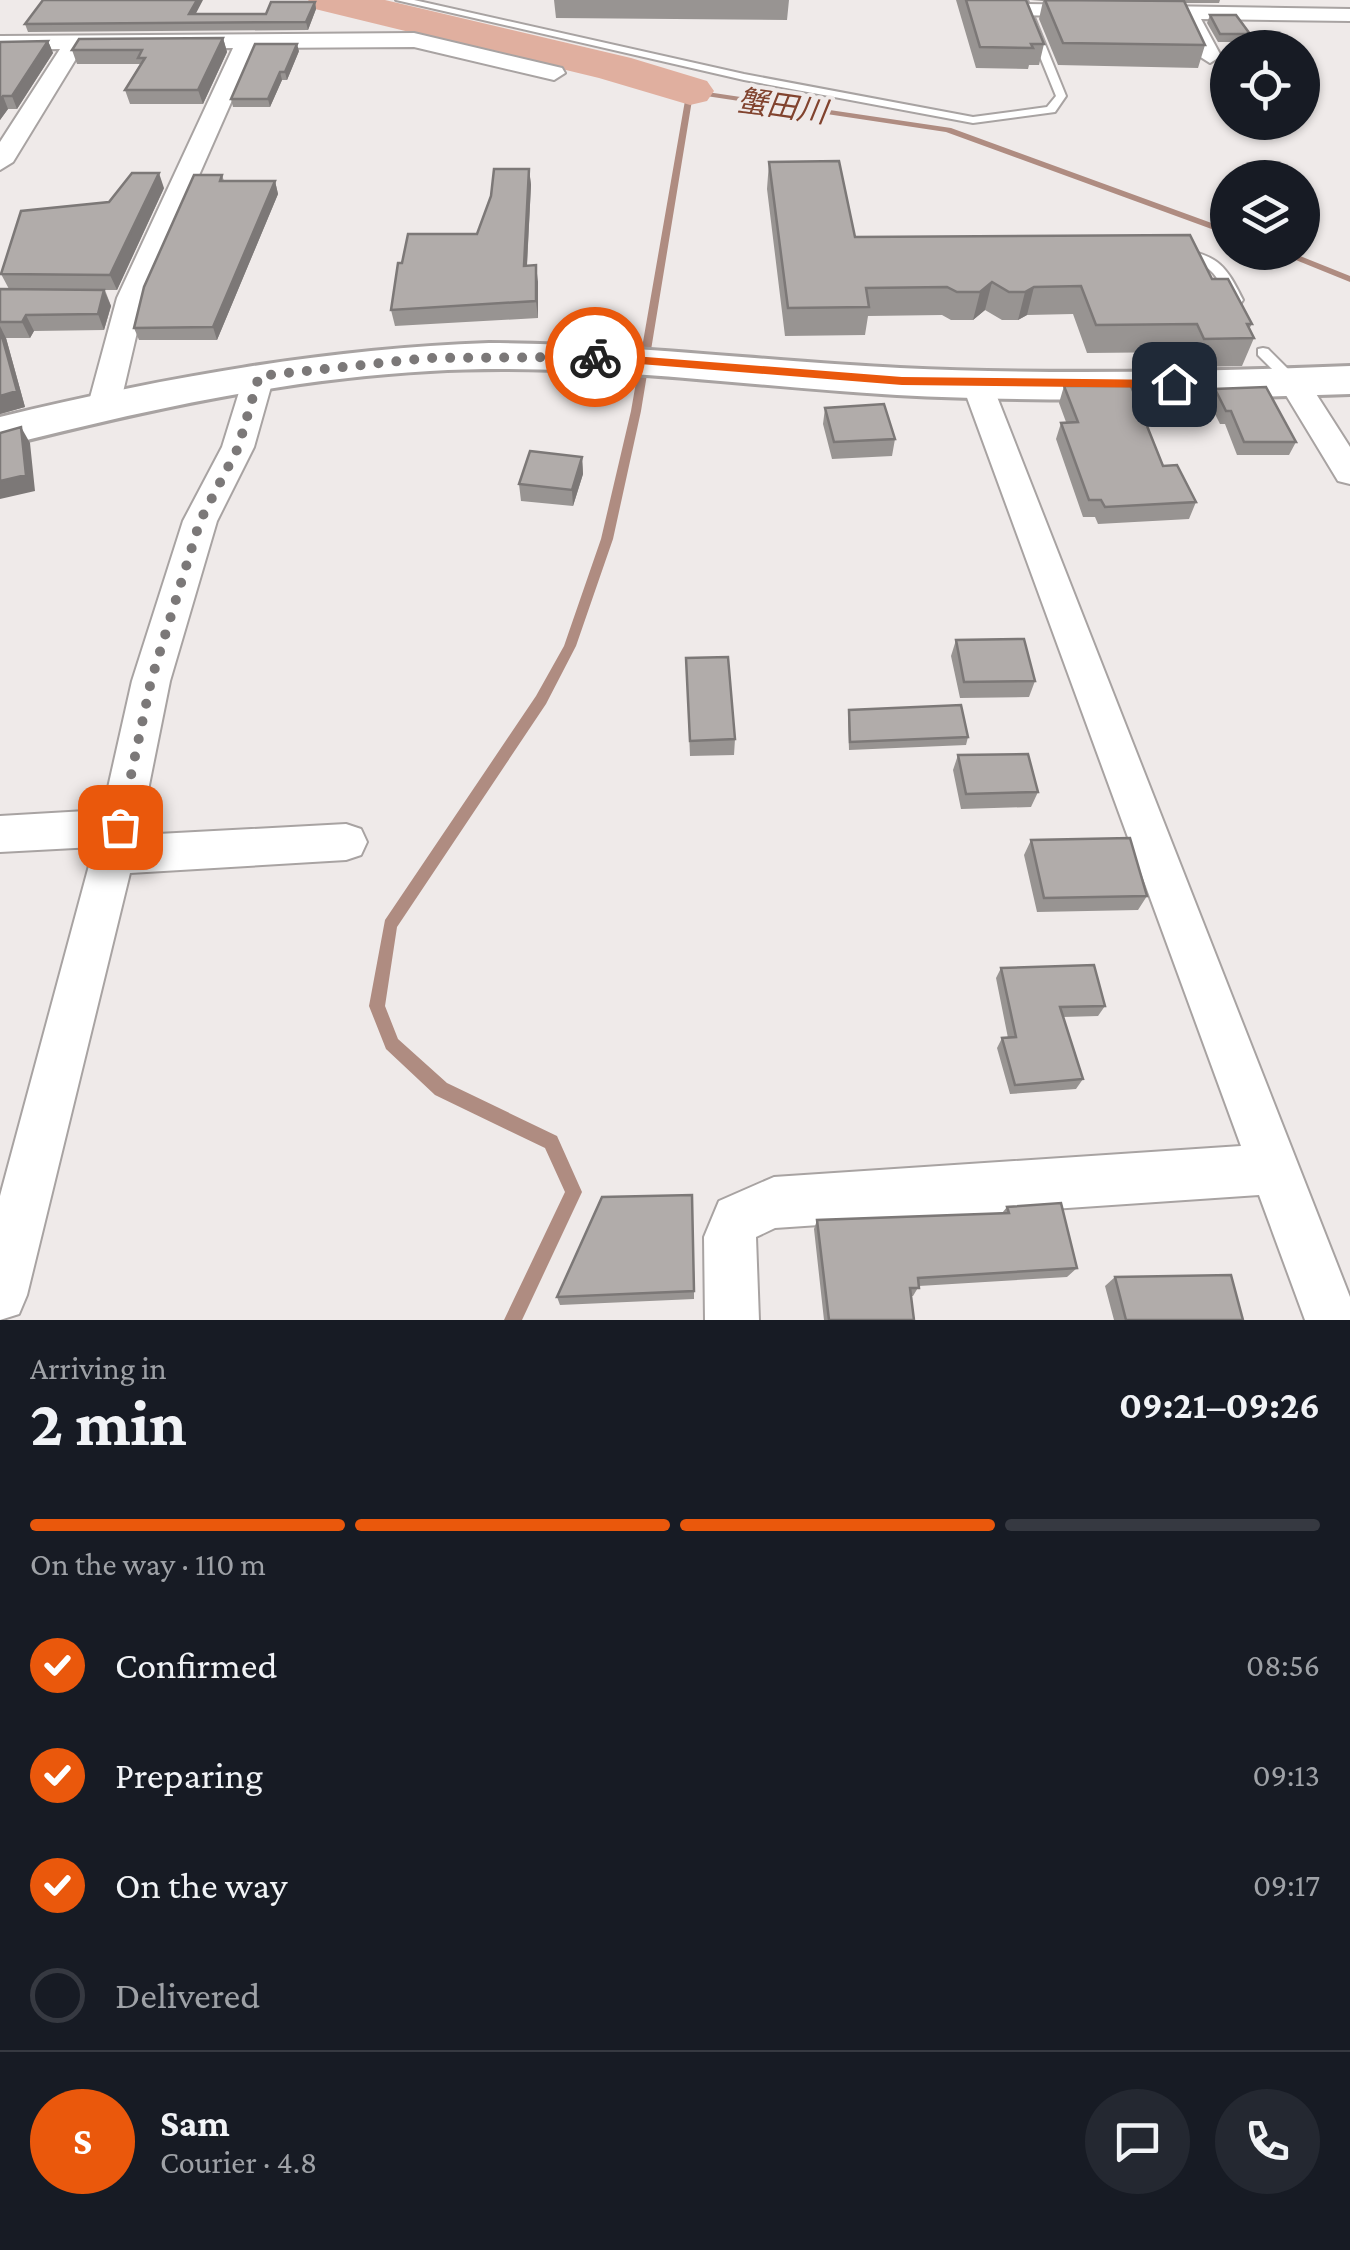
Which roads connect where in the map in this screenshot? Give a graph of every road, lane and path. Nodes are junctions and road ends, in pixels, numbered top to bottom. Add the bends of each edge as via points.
1 (402, 0) edge
2 (1024, 5) edge
3 (1187, 12) junction
4 (1350, 14) edge
5 (0, 42) edge
6 (248, 42) junction
7 (74, 43) junction
8 (1210, 56) dead end
9 (554, 72) dead end
10 (0, 162) edge
11 (1173, 252) edge
12 (1241, 310) edge
13 (1263, 352) dead end
14 (259, 376) junction
15 (1350, 380) edge
16 (1294, 382) junction
17 (977, 384) junction
18 (104, 406) junction
19 (0, 432) edge
20 (1350, 472) edge
21 (0, 834) edge
22 (116, 841) junction
23 (346, 842) dead end
24 (1274, 1169) junction
25 (0, 1296) edge
26 (732, 1320) edge
27 (1332, 1320) edge

1 - 2 lane via 972,120 1051,110 1062,96
2 - 3 street
3 - 4 street
3 - 8 street
5 - 7 street
6 - 7 street
6 - 9 street via 434,42
6 - 18 street via 121,298
7 - 10 street
11 - 12 lane via 1208,257
13 - 16 lane
14 - 17 main road via 428,358 610,358
14 - 18 main road
14 - 22 street via 238,448 194,538 151,681
15 - 16 main road
16 - 17 main road
16 - 20 street
17 - 24 street
18 - 19 main road
21 - 22 street
22 - 23 street
22 - 25 street
24 - 26 street via 774,1203 737,1218 730,1237
24 - 27 street

